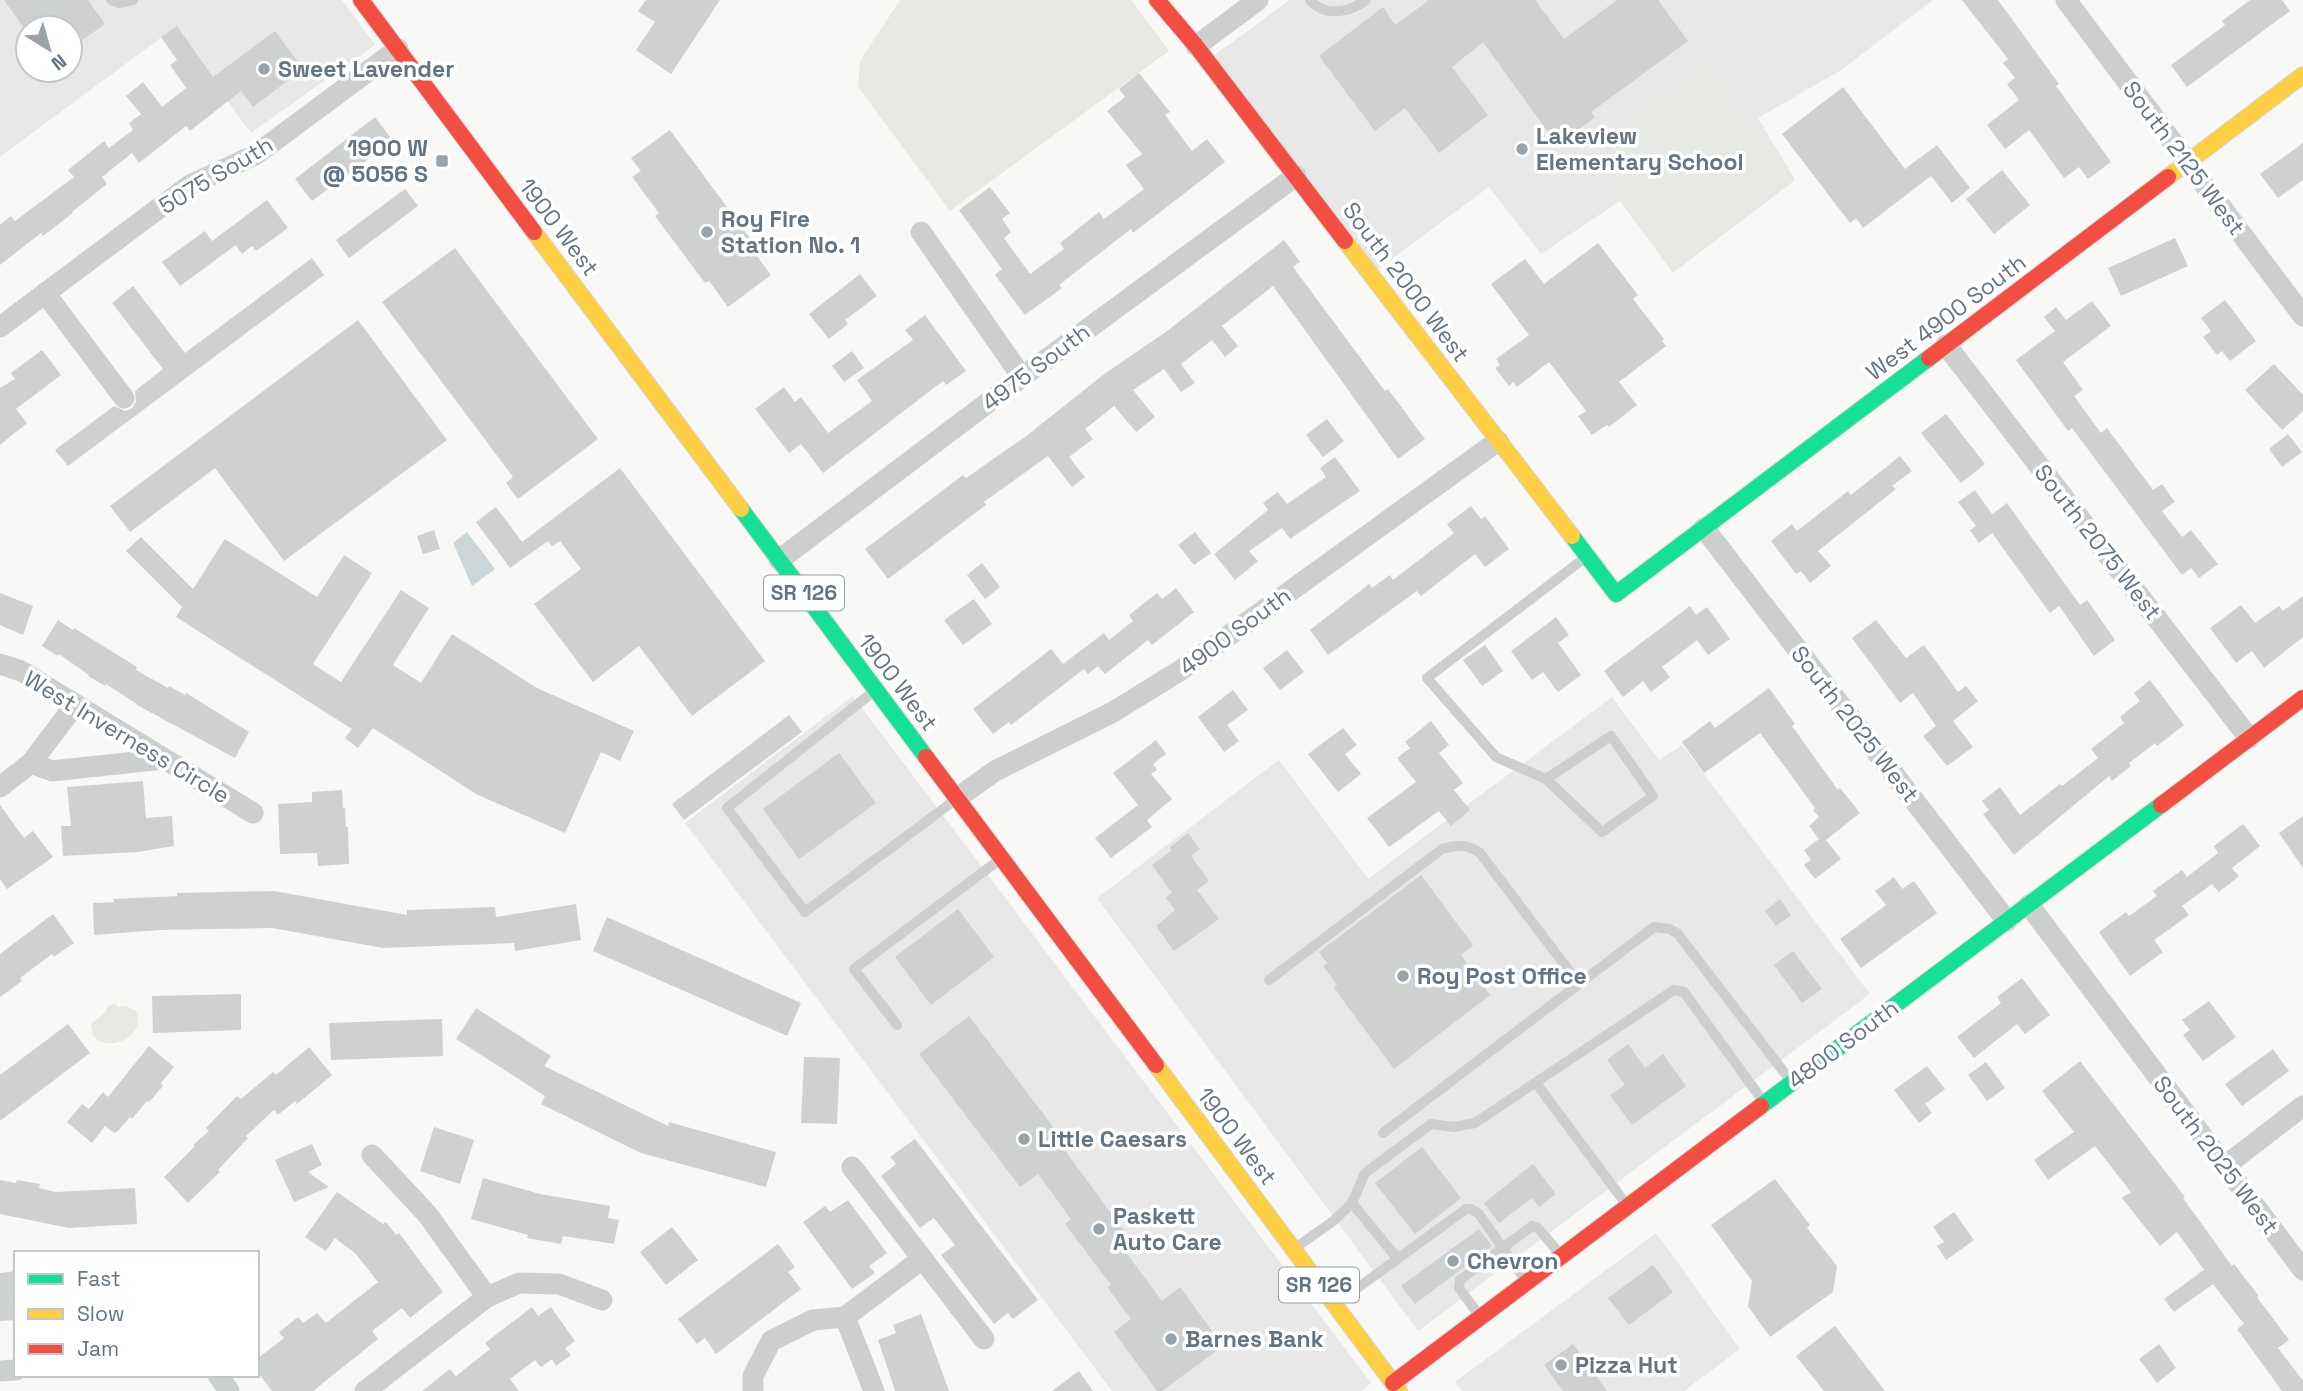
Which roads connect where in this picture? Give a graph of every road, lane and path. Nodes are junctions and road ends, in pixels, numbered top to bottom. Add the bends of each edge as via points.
1 (111, 0) edge
2 (133, 0) edge
3 (361, 0) edge
4 (1157, 0) edge
5 (1258, 0) edge
6 (1310, 0) edge
7 (1367, 0) edge
8 (2066, 0) edge
9 (1196, 46) junction
10 (398, 49) junction
11 (2303, 75) edge
12 (2188, 163) junction
13 (1296, 176) junction
14 (921, 232) dead end
15 (45, 293) junction
16 (2303, 316) edge
17 (0, 327) edge
18 (1946, 345) junction
19 (1022, 377) junction
20 (124, 398) dead end
21 (1498, 441) junction
22 (1704, 528) junction
23 (1587, 556) junction
24 (779, 559) junction
25 (1616, 594) joint
26 (0, 664) edge
27 (876, 690) junction
28 (2303, 698) edge
29 (75, 705) junction
30 (2249, 738) junction
31 (163, 759) junction
32 (32, 763) junction
33 (1546, 779) junction
34 (0, 786) edge
35 (957, 798) junction
36 (253, 813) dead end
37 (1001, 858) junction
38 (2029, 905) junction
39 (2007, 921) junction
40 (1269, 980) dead end
41 (1579, 984) junction
42 (897, 1026) dead end
43 (1536, 1083) junction
44 (1792, 1083) junction
45 (1765, 1103) junction
46 (2303, 1107) edge
47 (1383, 1133) dead end
48 (372, 1155) dead end
49 (2225, 1166) junction
50 (852, 1167) dead end
51 (1352, 1203) junction
52 (1628, 1206) junction
53 (1503, 1248) junction
54 (1293, 1250) junction
55 (1562, 1256) junction
56 (1397, 1258) junction
57 (922, 1259) junction
58 (2303, 1270) edge
59 (1527, 1283) junction
60 (487, 1297) junction
61 (603, 1300) dead end
62 (1334, 1305) junction
63 (845, 1317) junction
64 (1480, 1317) junction
65 (984, 1339) dead end
66 (1391, 1388) edge
67 (365, 1391) edge
68 (753, 1391) edge
69 (874, 1391) edge

1 - 2 lane
3 - 10 main road, 1900 West / SR 126
4 - 9 main road, South 2000 West
5 - 9 street
6 - 7 lane via 1331,12
8 - 12 street, South 2125 West
9 - 13 main road, South 2000 West
10 - 15 street, 5075 South via 255,155 190,185
10 - 24 main road, 1900 West / SR 126
11 - 12 main road, West 4900 South
12 - 16 street, South 2125 West
12 - 18 main road, West 4900 South
13 - 19 street, 4975 South
13 - 21 main road, South 2000 West
14 - 19 street
15 - 17 street, 5075 South
15 - 20 street
18 - 22 main road, West 4900 South
18 - 30 street, South 2075 West
19 - 24 street, 4975 South
21 - 23 main road, South 2000 West
21 - 35 street, 4900 South via 1181,670 1113,712 995,771
22 - 25 main road, West 4900 South
22 - 39 street, South 2025 West
23 - 25 main road, South 2000 West
23 - 33 lane via 1427,678 1496,757
24 - 27 main road, 1900 West / SR 126
26 - 29 street, West Inverness Circle via 21,671
27 - 35 main road, 1900 West / SR 126
27 - 35 lane via 727,808 805,912
28 - 30 main road, 4800 South
29 - 31 street, West Inverness Circle
29 - 32 street
30 - 38 main road, 4800 South
31 - 32 street via 52,771
31 - 36 street, West Inverness Circle
32 - 34 street
33 - 33 lane via 1611,736 1653,796 1602,832
35 - 37 main road, 1900 West / SR 126
37 - 42 lane via 854,970
37 - 54 main road, 1900 West / SR 126
38 - 39 main road, 4800 South
38 - 49 street, South 2025 West
39 - 44 main road, 4800 South
40 - 41 lane via 1442,849 1457,845 1470,846 1479,853
41 - 44 lane via 1654,927 1670,929
41 - 47 lane
43 - 45 lane via 1667,994 1680,990
43 - 51 lane via 1475,1123 1454,1127 1431,1124 1365,1173
43 - 52 lane
44 - 45 main road, 4800 South
45 - 52 main road, 4800 South
46 - 49 street
48 - 60 street via 427,1214
49 - 58 street, South 2025 West
50 - 57 street
51 - 54 lane
51 - 56 lane
52 - 55 main road, 4800 South
53 - 55 lane via 1536,1226
53 - 56 lane via 1479,1214 1465,1209
53 - 59 lane
53 - 64 lane via 1458,1284
54 - 62 main road, 1900 West / SR 126
55 - 59 main road, 4800 South
56 - 62 lane
57 - 63 street
57 - 65 street
59 - 64 main road, 4800 South
60 - 61 street via 519,1283 559,1284
60 - 67 street
62 - 66 main road, 1900 West / SR 126
63 - 68 street via 813,1320 771,1341 753,1376
63 - 69 street
64 - 66 main road, 4800 South

